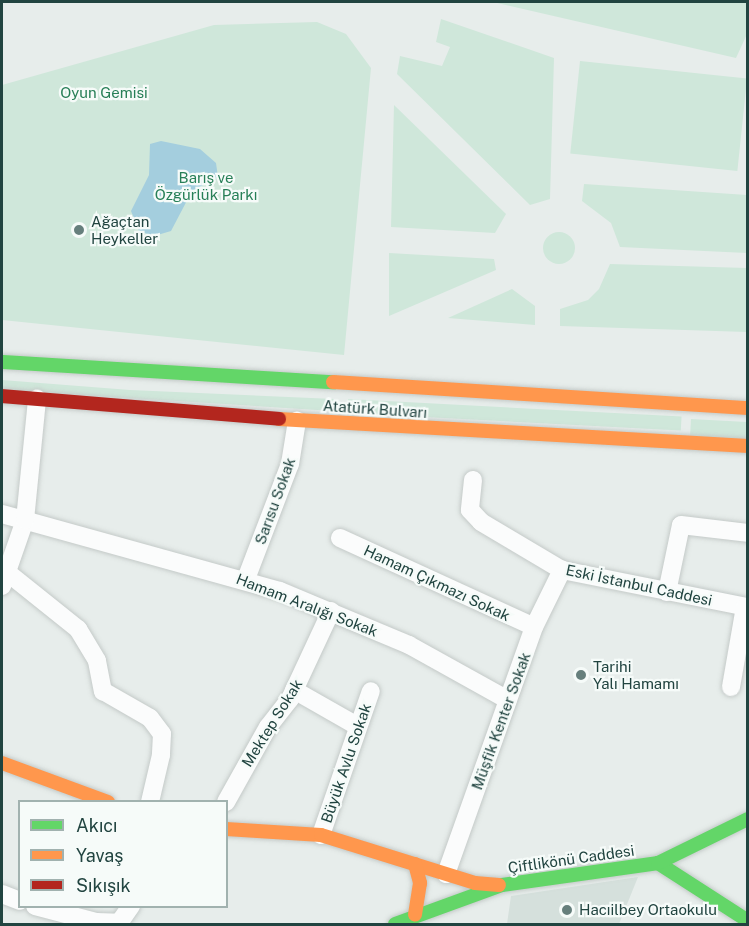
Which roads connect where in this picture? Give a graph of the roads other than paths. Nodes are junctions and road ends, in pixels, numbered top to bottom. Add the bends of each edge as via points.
1 (2, 362) edge
2 (2, 396) edge
3 (37, 399) junction
4 (747, 408) edge
5 (297, 421) junction
6 (747, 446) edge
7 (473, 480) dead end
8 (2, 514) edge
9 (25, 520) junction
10 (747, 533) edge
11 (340, 538) dead end
12 (562, 570) junction
13 (246, 579) junction
14 (4, 580) edge
15 (667, 592) junction
16 (746, 607) edge
17 (331, 611) junction
18 (534, 627) junction
19 (731, 687) dead end
20 (294, 690) junction
21 (371, 691) dead end
22 (508, 700) junction
23 (357, 726) junction
24 (2, 763) edge
25 (105, 800) edge
26 (150, 800) edge
27 (227, 800) edge
28 (747, 819) edge
29 (228, 829) edge
30 (321, 835) junction
31 (658, 863) junction
32 (414, 864) junction
33 (446, 874) junction
34 (502, 885) junction
35 (2, 894) edge
36 (18, 900) edge
37 (43, 908) edge
38 (130, 908) edge
39 (415, 915) junction
40 (747, 921) edge
41 (395, 924) edge

1 - 4 main road, Atatürk Bulvarı
2 - 3 main road, Atatürk Bulvarı
3 - 5 main road, Atatürk Bulvarı
3 - 9 street
5 - 6 main road, Atatürk Bulvarı
5 - 13 street, Sarısu Sokak via 290,464
7 - 12 street, Eski İstanbul Caddesi via 470,510 481,522
8 - 9 street, Hamam Aralığı Sokak
9 - 13 street, Hamam Aralığı Sokak
9 - 14 street
10 - 15 street via 681,525
11 - 18 street, Hamam Çıkmazı Sokak
12 - 15 street, Eski İstanbul Caddesi
12 - 18 street, Müşfik Kenter Sokak
13 - 17 street, Hamam Aralığı Sokak
14 - 26 street via 78,629 97,661 103,691 150,718 162,734
15 - 16 street, Eski İstanbul Caddesi
16 - 19 street
17 - 20 street, Mektep Sokak
17 - 22 street, Hamam Aralığı Sokak via 409,645
18 - 22 street, Müşfik Kenter Sokak
20 - 23 street
20 - 27 street, Mektep Sokak
21 - 23 street, Büyük Avlu Sokak
22 - 33 street, Müşfik Kenter Sokak
23 - 30 street, Büyük Avlu Sokak
24 - 25 main road
28 - 31 main road, Çiftlikönü Caddesi
29 - 30 main road
30 - 32 main road
31 - 34 main road, Çiftlikönü Caddesi
31 - 40 main road
32 - 33 main road
32 - 39 main road via 420,883
33 - 34 main road via 476,883
34 - 39 main road, Çiftlikönü Caddesi
35 - 36 street
37 - 38 street via 96,922 119,923
39 - 41 main road, Çiftlikönü Caddesi

